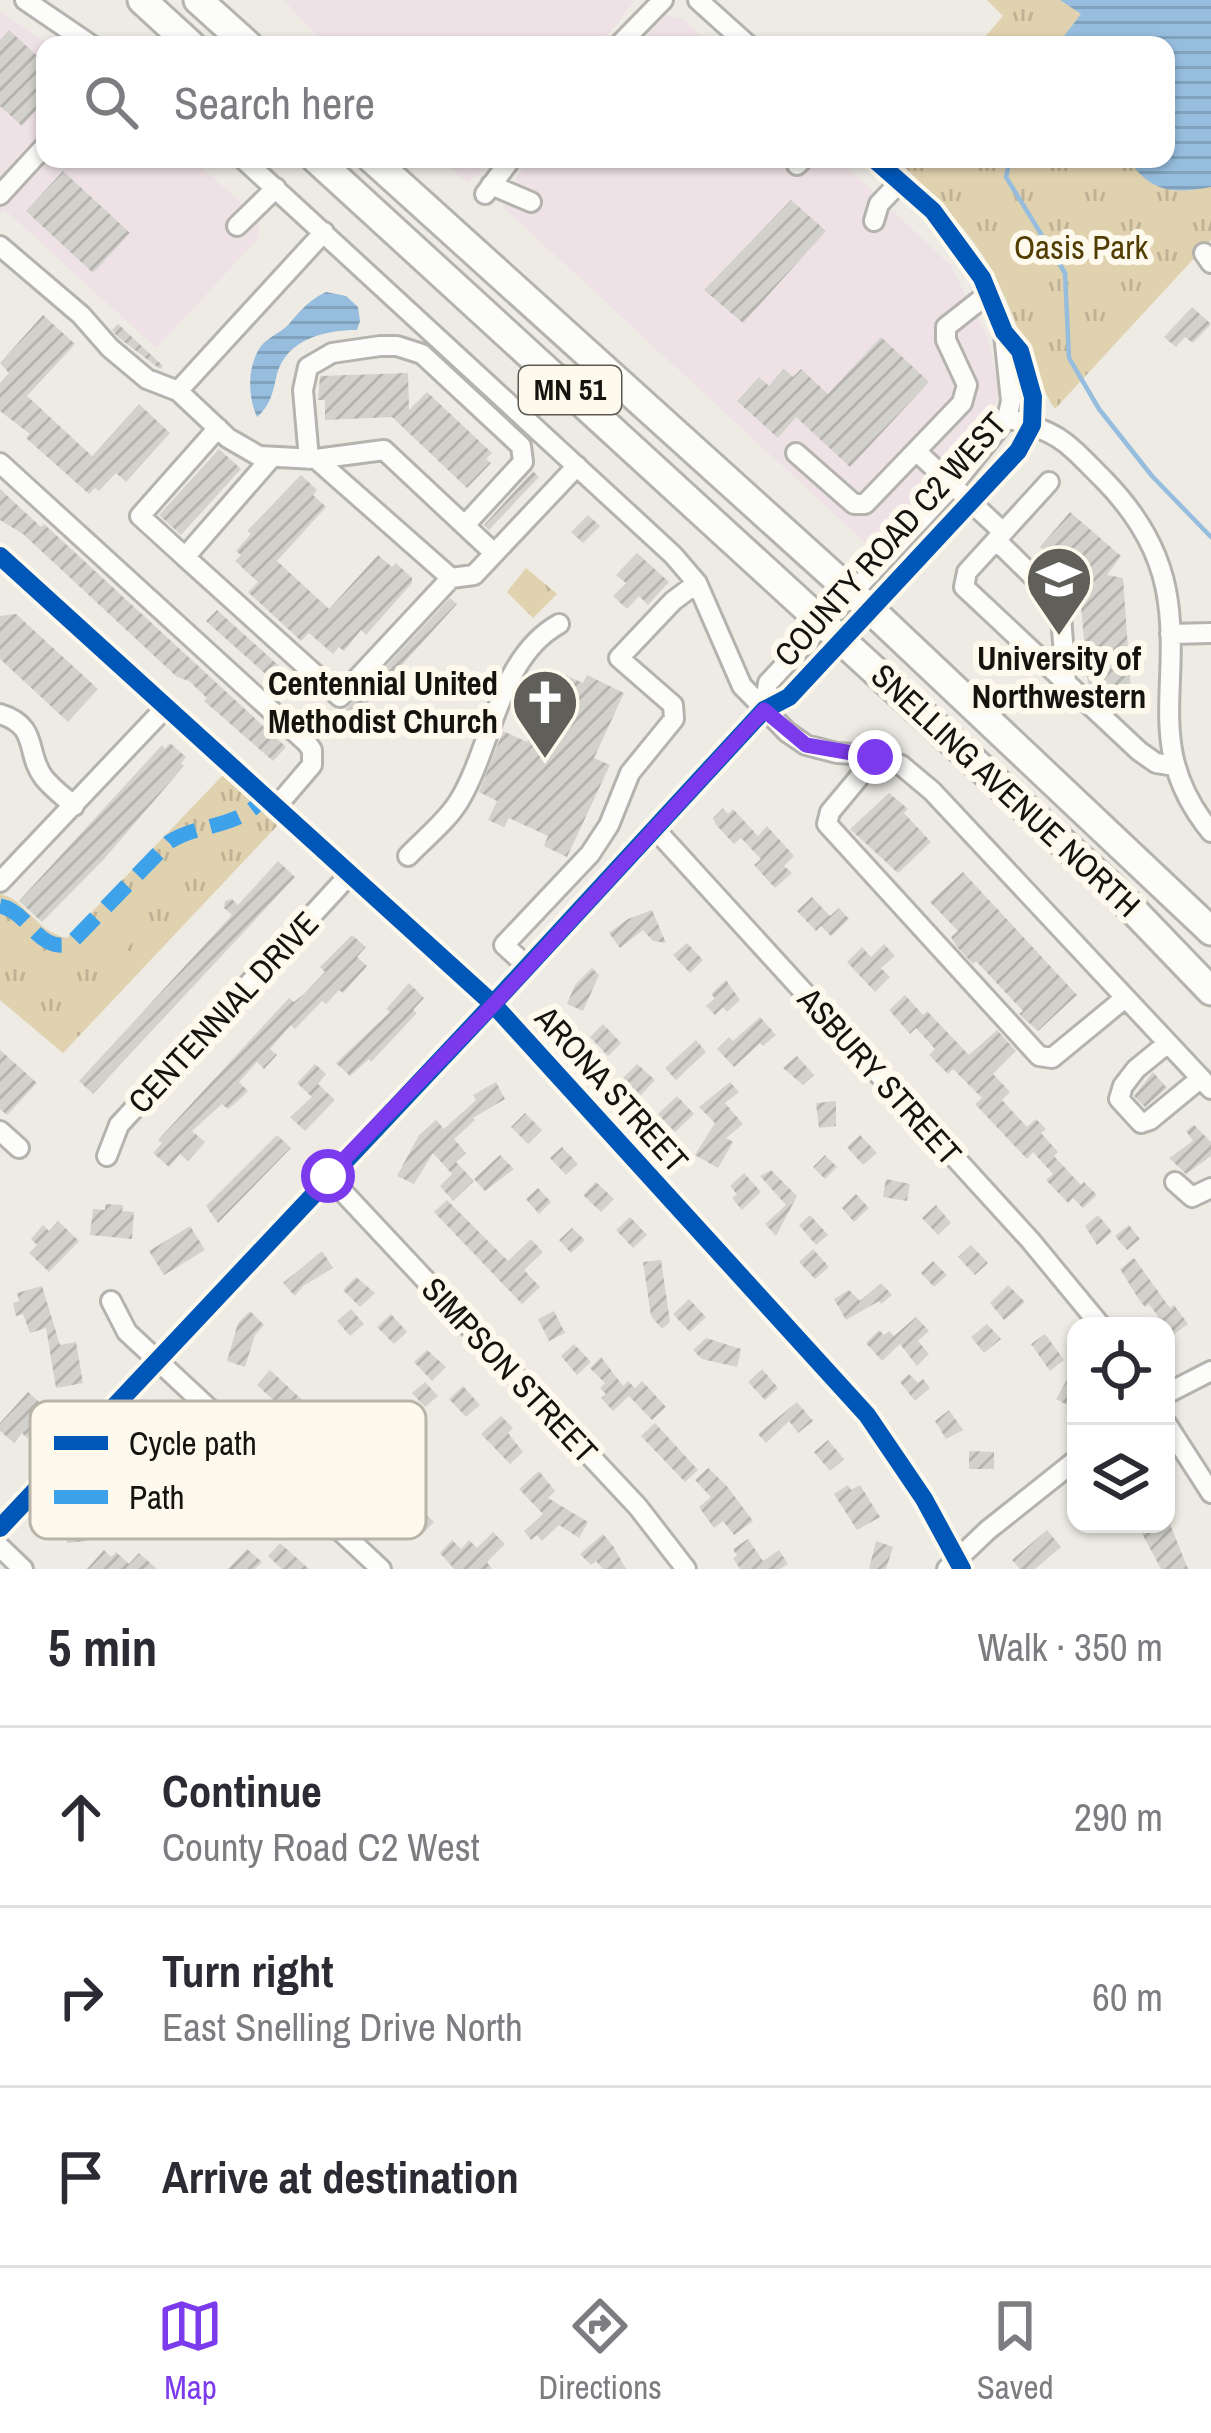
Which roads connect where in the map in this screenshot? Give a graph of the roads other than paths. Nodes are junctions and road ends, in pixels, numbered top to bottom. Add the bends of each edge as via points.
1 (25, 0) edge
2 (142, 0) edge
3 (198, 0) edge
4 (663, 0) edge
5 (698, 0) edge
6 (79, 36) edge
7 (181, 36) edge
8 (238, 36) edge
9 (628, 36) edge
10 (738, 36) edge
11 (36, 156) edge
12 (253, 168) edge
13 (326, 168) edge
14 (383, 168) edge
15 (504, 168) edge
16 (884, 168) edge
17 (900, 182) junction
18 (276, 188) junction
19 (0, 195) edge
20 (531, 202) dead end
21 (874, 221) dead end
22 (238, 226) dead end
23 (325, 232) junction
24 (1, 246) edge
25 (988, 293) junction
26 (1004, 332) junction
27 (178, 391) junction
28 (1007, 418) junction
29 (1032, 425) junction
30 (218, 428) junction
31 (916, 451) junction
32 (796, 453) dead end
33 (272, 457) junction
34 (313, 459) junction
35 (0, 463) edge
36 (578, 466) junction
37 (1048, 482) dead end
38 (952, 485) junction
39 (970, 500) junction
40 (465, 525) junction
41 (1000, 536) junction
42 (494, 553) junction
43 (0, 556) edge
44 (184, 557) junction
45 (451, 578) junction
46 (697, 584) junction
47 (860, 601) junction
48 (559, 624) dead end
49 (834, 629) junction
50 (1211, 633) edge
51 (1170, 634) junction
52 (1066, 682) junction
53 (166, 707) junction
54 (764, 710) junction
55 (0, 714) edge
56 (875, 757) junction
57 (1175, 766) junction
58 (74, 806) junction
59 (276, 807) junction
60 (655, 830) junction
61 (1211, 832) edge
62 (408, 856) dead end
63 (350, 874) junction
64 (0, 882) edge
65 (553, 893) junction
66 (576, 914) junction
67 (1211, 931) edge
68 (528, 967) junction
69 (1211, 992) edge
70 (1125, 998) junction
71 (494, 1004) junction
72 (1168, 1043) junction
73 (1206, 1084) edge
74 (0, 1131) edge
75 (19, 1148) dead end
76 (107, 1156) dead end
77 (328, 1176) junction
78 (1174, 1182) dead end
79 (1211, 1188) edge
80 (111, 1301) dead end
81 (1094, 1317) edge
82 (157, 1360) junction
83 (1211, 1371) edge
84 (1175, 1389) edge
85 (119, 1401) edge
86 (201, 1401) edge
87 (1167, 1425) edge
88 (1067, 1468) edge
89 (1211, 1493) edge
90 (30, 1496) edge
91 (0, 1528) edge
92 (349, 1539) edge
93 (0, 1547) edge
94 (955, 1566) edge
95 (23, 1569) edge
96 (381, 1569) edge
97 (686, 1569) edge

1 - 6 street
2 - 7 highway
3 - 8 highway
4 - 9 street
5 - 10 street
11 - 19 street
12 - 18 street
13 - 49 highway, SNELLING AVENUE NORTH / MN 51
14 - 47 highway, SNELLING AVENUE NORTH / MN 51
15 - 20 street via 488,190
16 - 17 street
17 - 21 street
17 - 25 street via 933,211
18 - 22 street
18 - 23 street
23 - 27 street
23 - 36 street
24 - 27 street via 147,379
25 - 26 street
25 - 31 street via 946,327 967,385 962,404
26 - 28 street, COUNTY ROAD C2 WEST
26 - 29 street via 1029,373
27 - 30 street
28 - 29 street
28 - 38 street, COUNTY ROAD C2 WEST
29 - 39 street, COUNTY ROAD C2 WEST
29 - 51 street via 1059,435 1139,522 1161,572
30 - 33 street
30 - 44 street via 140,516
31 - 32 street via 865,504 854,504
31 - 38 street
33 - 34 street
33 - 44 street
34 - 40 street via 383,450
34 - 40 street via 303,390 317,358 380,346 422,354 521,446 523,462
34 - 45 street
35 - 59 street via 307,743 308,772
36 - 42 street
36 - 46 street
37 - 41 street
38 - 39 street
38 - 47 street, COUNTY ROAD C2 WEST
39 - 41 street
39 - 47 street, COUNTY ROAD C2 WEST
40 - 42 street
41 - 52 street via 1060,603
41 - 52 street via 967,572 964,587
42 - 45 street via 474,575
43 - 53 street, ARONA STREET
44 - 45 street via 340,698
46 - 54 street via 730,664
46 - 65 street via 619,658 673,705 674,718 630,773 590,854
47 - 49 street, COUNTY ROAD C2 WEST
47 - 67 highway, SNELLING AVENUE NORTH / MN 51
48 - 62 street via 538,636 515,670 458,802
49 - 54 street, COUNTY ROAD C2 WEST via 768,683
49 - 69 highway, SNELLING AVENUE NORTH / MN 51 via 1111,887
50 - 51 street
51 - 57 street via 1167,721
52 - 57 street via 1151,761
53 - 58 street
53 - 59 street, ARONA STREET
54 - 56 street via 806,745
54 - 60 street, COUNTY ROAD C2 WEST
55 - 58 street via 28,734 40,774
56 - 70 street via 901,765 932,791
56 - 70 street via 827,824 1039,1056 1052,1058
57 - 61 street
58 - 64 street
59 - 63 street, ARONA STREET
60 - 66 street, COUNTY ROAD C2 WEST
60 - 81 street, ASBURY STREET
63 - 71 street, ARONA STREET
63 - 76 street, CENTENNIAL DRIVE via 119,1125
65 - 66 street
65 - 68 street via 504,945
66 - 68 street, COUNTY ROAD C2 WEST
68 - 71 street, COUNTY ROAD C2 WEST
70 - 72 street
71 - 77 street, COUNTY ROAD C2 WEST
71 - 94 street, ARONA STREET via 867,1415 913,1480
72 - 73 street
72 - 73 street via 1123,1086 1119,1100 1131,1114 1150,1120
74 - 75 street
77 - 82 street, COUNTY ROAD C2 WEST
77 - 97 street, SIMPSON STREET
78 - 79 street via 1192,1197
80 - 82 street via 127,1332
82 - 85 street, COUNTY ROAD C2 WEST
82 - 86 street
83 - 84 street
87 - 89 street
88 - 94 street
90 - 91 street, COUNTY ROAD C2 WEST
92 - 96 street
93 - 95 street

